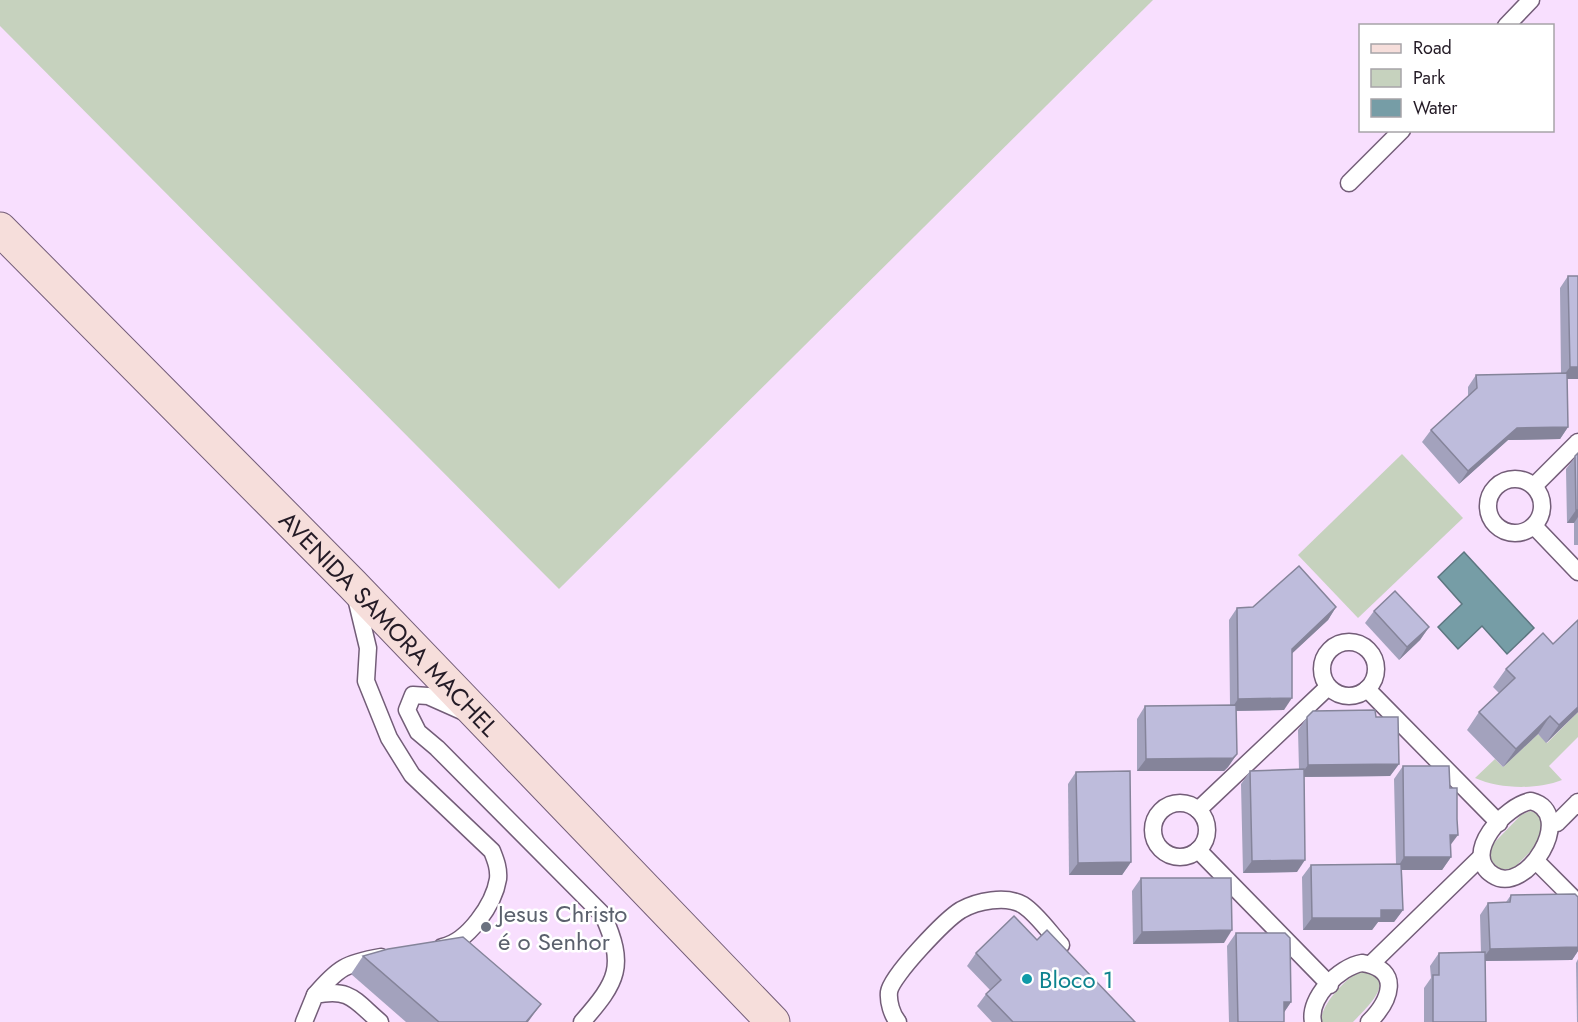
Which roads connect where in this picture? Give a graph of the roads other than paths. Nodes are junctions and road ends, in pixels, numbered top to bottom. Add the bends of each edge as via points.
1 (1531, 0) edge
2 (1508, 24) edge
3 (1400, 132) edge
4 (1349, 183) dead end
5 (0, 229) edge
6 (1578, 442) edge
7 (1534, 486) junction
8 (1534, 526) junction
9 (1578, 572) edge
10 (352, 584) junction
11 (1328, 687) junction
12 (1367, 689) junction
13 (486, 723) junction
14 (1578, 802) edge
15 (1198, 810) junction
16 (1557, 823) junction
17 (1498, 824) junction
18 (1198, 850) junction
19 (1481, 857) junction
20 (1536, 862) junction
21 (1578, 903) edge
22 (428, 949) edge
23 (396, 955) edge
24 (1071, 955) edge
25 (1371, 964) junction
26 (1330, 985) junction
27 (315, 995) junction
28 (304, 1022) edge
29 (380, 1022) edge
30 (582, 1022) edge
31 (773, 1022) edge
32 (898, 1022) edge
33 (1313, 1022) edge
34 (1369, 1022) edge

1 - 2 lane
3 - 4 lane
5 - 10 main road, AVENIDA SAMORA MACHEL
6 - 7 lane
7 - 8 lane via 1542,511
7 - 8 lane via 1508,480 1493,490 1488,508 1495,525 1502,530 1518,534
8 - 9 lane
10 - 13 main road, AVENIDA SAMORA MACHEL
10 - 22 lane via 368,648 366,681 379,719 412,775 492,851 498,865 492,897 476,922 449,946
11 - 12 lane via 1343,696
11 - 12 lane via 1321,671 1326,653 1341,642 1351,641 1360,643 1373,657 1376,673
11 - 15 lane
12 - 17 lane
13 - 30 lane via 428,696 413,695 407,710 418,732 603,915 615,943 615,976 603,998
13 - 31 main road, AVENIDA SAMORA MACHEL
14 - 16 lane
15 - 18 lane via 1207,835
15 - 18 lane via 1182,802 1172,803 1157,814 1152,832 1166,854 1183,858
16 - 17 lane via 1548,807 1531,801 1513,807
16 - 20 lane via 1556,840
17 - 19 lane via 1484,839
18 - 26 lane
19 - 20 lane via 1489,873 1505,880 1522,877
19 - 25 lane
20 - 21 lane
23 - 27 lane via 342,967
24 - 32 lane via 1023,905 1004,900 981,902 960,911 903,966 889,991 892,1016
25 - 26 lane via 1353,964
25 - 34 lane via 1385,976 1389,993 1383,1008
26 - 33 lane via 1315,1000
27 - 28 lane
27 - 29 lane via 346,993

